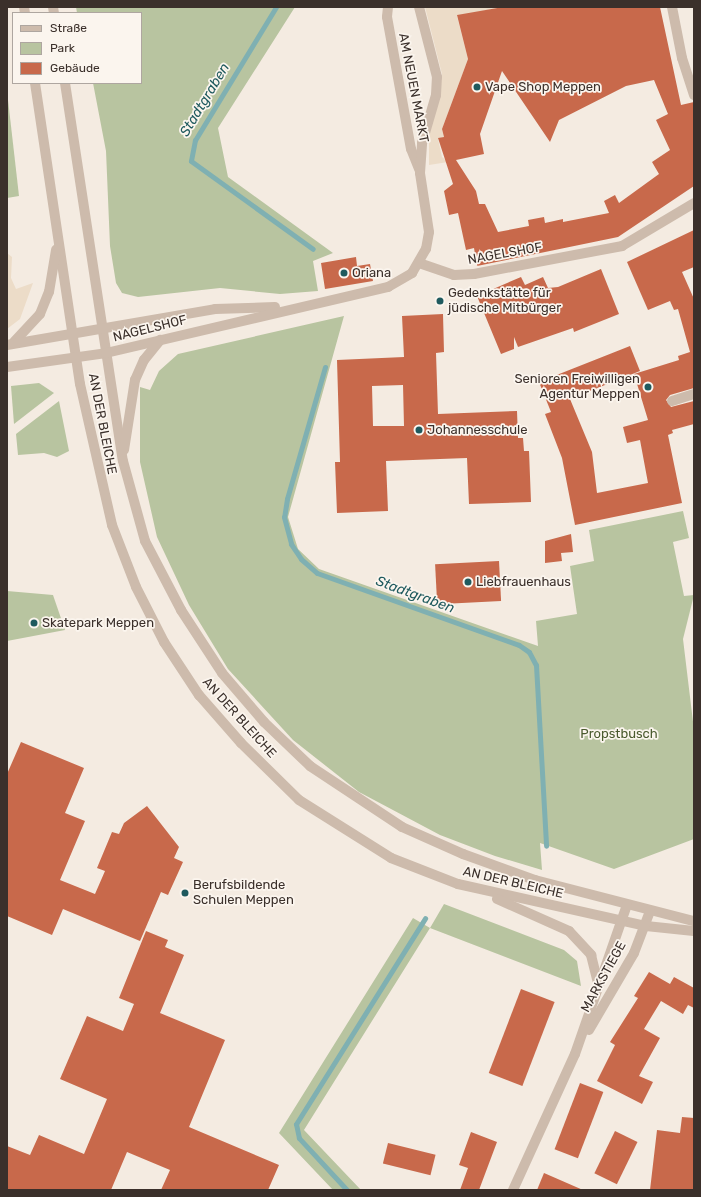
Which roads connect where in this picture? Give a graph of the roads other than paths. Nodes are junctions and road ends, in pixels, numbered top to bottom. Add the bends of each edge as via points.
1 (388, 7) edge
2 (418, 7) edge
3 (672, 7) edge
4 (35, 84) edge
5 (65, 84) edge
6 (694, 96) edge
7 (420, 173) junction
8 (694, 203) edge
9 (58, 242) junction
10 (419, 263) junction
11 (297, 307) junction
12 (102, 326) junction
13 (72, 331) junction
14 (160, 340) junction
15 (10, 344) edge
16 (106, 353) junction
17 (76, 359) junction
18 (7, 367) edge
19 (694, 394) edge
20 (672, 400) dead end
21 (123, 461) junction
22 (458, 884) junction
23 (628, 905) junction
24 (650, 911) junction
25 (622, 920) junction
26 (694, 921) edge
27 (646, 926) junction
28 (694, 931) edge
29 (599, 990) junction
30 (575, 1054) junction
31 (513, 1190) edge

1 - 7 street, AM NEUEN MARKT via 387,17 411,149
2 - 7 street, AM NEUEN MARKT via 437,77 436,96 422,143
3 - 6 street via 682,58
4 - 9 street, AN DER BLEICHE
5 - 12 street, AN DER BLEICHE
7 - 10 street, AM NEUEN MARKT via 429,232
8 - 10 street, NAGELSHOF via 622,246 474,274 454,275
9 - 13 street, AN DER BLEICHE
9 - 15 street, AN DER BLEICHE via 49,292 40,314
10 - 11 street, NAGELSHOF via 402,281
11 - 12 street, NAGELSHOF via 215,309
11 - 14 street, NAGELSHOF
12 - 13 street, NAGELSHOF
12 - 16 street, AN DER BLEICHE
13 - 15 street, NAGELSHOF
13 - 17 street, AN DER BLEICHE
14 - 16 street, NAGELSHOF
14 - 21 street, AN DER BLEICHE via 144,360 136,380
16 - 17 street, NAGELSHOF
16 - 21 street, AN DER BLEICHE
17 - 18 street, NAGELSHOF
17 - 22 street, AN DER BLEICHE via 92,450 112,525 136,588 164,642 199,695 241,743 299,800 391,858
19 - 20 street
21 - 23 street, AN DER BLEICHE via 145,541 180,610 222,673 264,722 310,766 402,827 464,854 535,880
22 - 25 street, AN DER BLEICHE
22 - 29 street via 543,917 569,931 591,955 598,970
23 - 24 street, AN DER BLEICHE
23 - 25 street, MARKSTIEGE
24 - 26 street, AN DER BLEICHE
24 - 27 street, MARKSTIEGE
25 - 27 street, AN DER BLEICHE
25 - 29 street, MARKSTIEGE
27 - 28 street, AN DER BLEICHE
27 - 30 street, MARKSTIEGE
29 - 30 street, MARKSTIEGE
30 - 31 street, MARKSTIEGE

